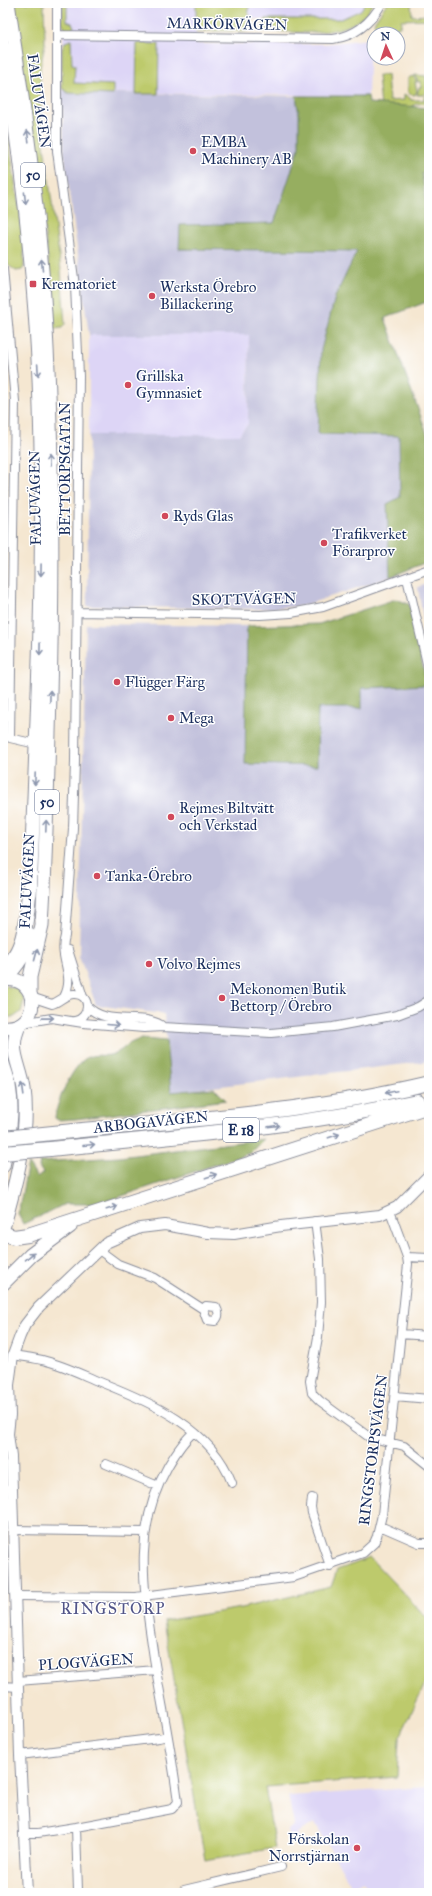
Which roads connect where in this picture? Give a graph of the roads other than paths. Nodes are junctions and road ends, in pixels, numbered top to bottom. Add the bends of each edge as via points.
1 (8, 3) edge
2 (57, 3) edge
3 (382, 3) edge
4 (57, 35) junction
5 (3, 48) edge
6 (3, 269) edge
7 (429, 569) edge
8 (407, 578) junction
9 (46, 603) junction
10 (77, 612) junction
11 (429, 672) edge
12 (36, 744) junction
13 (30, 884) junction
14 (65, 936) junction
15 (3, 965) edge
16 (3, 980) edge
17 (31, 995) junction
18 (64, 997) junction
19 (83, 997) junction
20 (428, 1003) edge
21 (87, 1006) junction
22 (74, 1021) junction
23 (21, 1024) junction
24 (3, 1027) edge
25 (164, 1027) junction
26 (3, 1064) edge
27 (429, 1084) edge
28 (429, 1099) edge
29 (429, 1106) edge
30 (3, 1129) edge
31 (73, 1132) junction
32 (3, 1138) edge
33 (10, 1156) edge
34 (429, 1175) edge
35 (390, 1211) junction
36 (75, 1219) junction
37 (315, 1222) junction
38 (3, 1228) edge
39 (3, 1233) edge
40 (99, 1250) junction
41 (408, 1257) junction
42 (429, 1258) edge
43 (3, 1283) edge
44 (202, 1309) dead end
45 (400, 1334) junction
46 (429, 1336) edge
47 (13, 1355) junction
48 (394, 1396) junction
49 (429, 1399) edge
50 (194, 1432) junction
51 (390, 1442) junction
52 (106, 1464) dead end
53 (429, 1466) edge
54 (232, 1483) dead end
55 (158, 1486) junction
56 (312, 1498) dead end
57 (8, 1516) edge
58 (380, 1526) junction
59 (13, 1530) junction
60 (145, 1532) junction
61 (429, 1542) edge
62 (330, 1566) junction
63 (15, 1596) junction
64 (145, 1596) junction
65 (156, 1670) junction
66 (18, 1684) junction
67 (3, 1686) edge
68 (167, 1736) junction
69 (20, 1755) junction
70 (76, 1827) junction
71 (24, 1833) junction
72 (282, 1867) dead end
73 (78, 1891) dead end
74 (26, 1893) edge
75 (184, 1893) edge

9 -> 1 highway, FALUVÄGEN / 50 via 52,472 45,310 32,166
2 - 4 street, BETTORPSGATAN
3 - 4 street, MARKÖRVÄGEN via 363,28 348,36 333,39
4 - 10 street, BETTORPSGATAN via 57,151 78,330
5 -> 9 highway, FALUVÄGEN / 50 via 22,169 32,277 39,378
6 - 12 street via 15,401 10,738
7 - 8 street, SKOTTVÄGEN
8 - 10 street, SKOTTVÄGEN via 323,607 286,614
8 - 11 street
9 -> 12 highway, FALUVÄGEN / 50
17 -> 9 highway, FALUVÄGEN / 50 via 30,977 43,911
10 - 14 street, BETTORPSGATAN via 73,828
12 -> 13 highway, FALUVÄGEN / 50
13 - 15 highway, 50 via 18,952
13 - 16 highway, FALUVÄGEN via 26,947 18,965
14 - 18 street, BETTORPSGATAN via 63,950 69,986
14 - 19 street, BETTORPSGATAN via 69,959
16 - 17 highway via 18,981
17 - 18 street via 52,1004
17 - 23 highway, FALUVÄGEN via 31,1011
18 - 19 street via 74,994
19 - 21 street, BETTORPSGATAN
20 - 25 street via 397,1015 304,1031 247,1033
21 - 22 street via 83,1018
21 - 25 street via 100,1016 145,1021
23 -> 22 street via 47,1018
22 -> 25 street via 144,1028
23 - 24 highway
33 -> 23 highway via 24,1128 25,1101 13,1046
26 - 33 highway via 12,1102
27 -> 31 highway, ARBOGAVÄGEN / E 18 via 274,1111
33 -> 28 highway, ARBOGAVÄGEN / E 18, bridge via 50,1149 287,1124
36 -> 29 highway, E 18
30 - 31 highway, E 18, bridge
31 - 32 highway, ARBOGAVÄGEN / E 18, bridge
33 - 38 highway
34 - 35 street
35 - 37 street via 380,1215
35 - 41 street, RINGSTORPSVÄGEN
36 - 39 highway, E 18 via 28,1235 14,1237
43 -> 36 highway, E 18 via 31,1255 69,1228
37 - 40 street via 234,1234 208,1233 165,1225 153,1226 127,1232 106,1242
37 - 51 street via 320,1259 321,1302 310,1381 312,1393 369,1437
40 - 44 street via 118,1264 155,1278
40 - 47 street via 31,1316
41 - 42 street
41 - 45 street, RINGSTORPSVÄGEN
45 - 46 street
45 - 48 street, RINGSTORPSVÄGEN
47 - 50 street via 59,1365 140,1398
47 - 57 street via 9,1385 8,1434 11,1457
48 - 49 street
48 - 51 street, RINGSTORPSVÄGEN
50 - 54 street via 215,1453
50 - 55 street via 172,1460
51 - 53 street via 404,1446
51 - 58 street, RINGSTORPSVÄGEN
52 - 55 street
55 - 60 street
56 - 62 street via 312,1513
57 - 59 street
58 - 61 street via 419,1543
58 - 62 street, RINGSTORPSVÄGEN via 374,1543 364,1553
59 - 60 street
59 - 63 street
60 - 64 street
62 - 64 street, RINGSTORPSVÄGEN via 294,1577
63 - 64 street, RINGSTORPSVÄGEN
63 - 66 street
64 - 65 street
65 - 66 street, PLOGVÄGEN
65 - 68 street
66 - 67 street, PLOGVÄGEN
66 - 69 street
68 - 69 street
68 - 70 street via 177,1793 176,1806 167,1810
69 - 71 street
70 - 71 street
70 - 73 street
71 - 74 street
72 - 75 street via 184,1890

